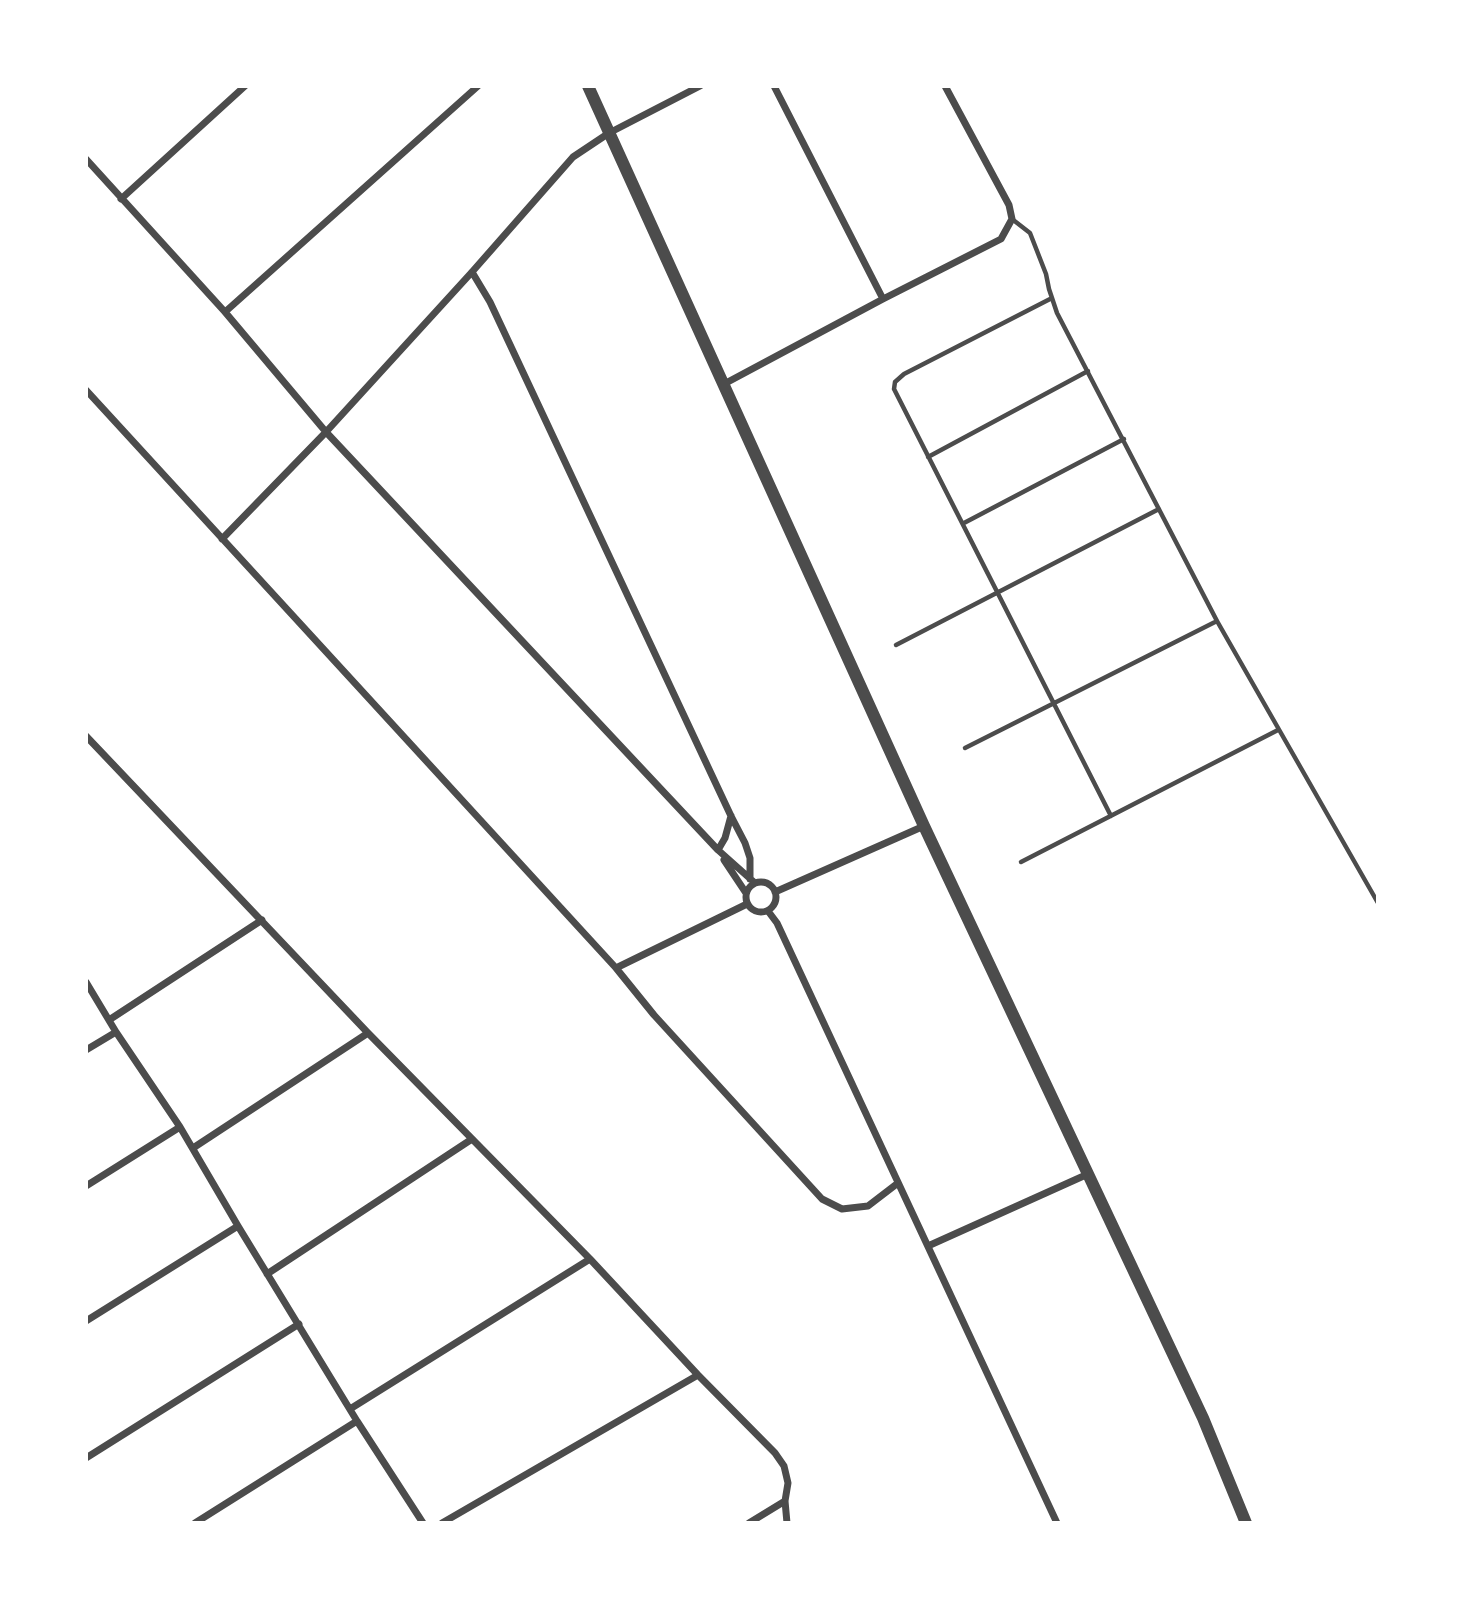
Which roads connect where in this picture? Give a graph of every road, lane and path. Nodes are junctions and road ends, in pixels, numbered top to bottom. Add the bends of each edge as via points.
1 (245, 86) edge
2 (478, 86) edge
3 (588, 86) edge
4 (700, 86) edge
5 (774, 86) edge
6 (945, 86) edge
7 (609, 133) junction
8 (86, 159) edge
9 (121, 199) junction
10 (1012, 219) junction
11 (472, 272) junction
12 (1052, 298) junction
13 (883, 299) junction
14 (225, 312) junction
15 (1088, 371) junction
16 (724, 384) junction
17 (86, 390) edge
18 (326, 432) junction
19 (1124, 439) junction
20 (928, 457) junction
21 (1159, 509) junction
22 (964, 523) junction
23 (222, 539) junction
24 (998, 592) junction
25 (1217, 621) junction
26 (896, 645) dead end
27 (1053, 703) junction
28 (1279, 730) junction
29 (86, 736) edge
30 (965, 748) dead end
31 (731, 816) junction
32 (1111, 816) junction
33 (924, 826) junction
34 (718, 850) junction
35 (1021, 862) dead end
36 (753, 881) junction
37 (775, 892) junction
38 (746, 893) junction
39 (1378, 903) edge
40 (747, 904) junction
41 (768, 911) junction
42 (262, 920) junction
43 (615, 968) junction
44 (86, 982) edge
45 (109, 1020) junction
46 (116, 1032) junction
47 (368, 1033) junction
48 (86, 1050) edge
49 (180, 1127) junction
50 (472, 1139) junction
51 (193, 1148) junction
52 (1088, 1174) junction
53 (898, 1183) junction
54 (86, 1186) edge
55 (238, 1226) junction
56 (928, 1246) junction
57 (590, 1259) junction
58 (267, 1273) junction
59 (86, 1321) edge
60 (299, 1324) junction
61 (698, 1375) junction
62 (350, 1409) junction
63 (357, 1421) junction
64 (86, 1458) edge
65 (785, 1501) junction
66 (195, 1523) edge
67 (423, 1523) edge
68 (442, 1523) edge
69 (749, 1523) edge
70 (787, 1523) edge
71 (1057, 1523) edge
72 (1246, 1523) edge

1 - 9 street
2 - 14 street
3 - 7 street
4 - 7 street
5 - 13 street
6 - 10 street via 1009,205
7 - 11 street via 573,157
7 - 16 street
8 - 9 street
9 - 14 street
10 - 12 lane via 1030,233
10 - 13 street via 1001,239
11 - 18 street
11 - 31 street
12 - 15 lane
12 - 20 lane via 895,382 894,389
13 - 16 street
14 - 18 street
15 - 19 lane
15 - 20 lane
16 - 33 street
17 - 23 street
18 - 23 street
18 - 34 street
19 - 21 lane
19 - 22 lane
20 - 22 lane
21 - 24 lane
21 - 25 lane
22 - 24 lane
23 - 43 street
24 - 26 lane
24 - 27 lane
25 - 27 lane
25 - 28 lane
27 - 30 lane
27 - 32 lane
28 - 32 lane
28 - 39 lane
29 - 42 street
31 - 34 street
31 - 36 street via 745,843
32 - 35 lane
33 - 37 street
33 - 52 street
34 - 36 street
34 - 38 street
36 - 37 street via 769,884
36 - 38 street
37 - 41 street via 774,905
38 - 40 street
40 - 41 street via 754,912
40 - 43 street
41 - 53 street
42 - 45 street
42 - 47 street
43 - 53 street via 822,1199 842,1209 868,1206
44 - 45 street
45 - 46 street
46 - 48 street
46 - 49 street
47 - 50 street
47 - 51 street
49 - 51 street
49 - 54 street
50 - 57 street
50 - 58 street
51 - 55 street
52 - 56 street
52 - 72 street via 1203,1418
53 - 56 street
55 - 58 street
55 - 59 street
56 - 71 street
57 - 61 street
57 - 62 street
58 - 60 street
60 - 62 street
60 - 64 street
61 - 65 street via 784,1466 788,1483
61 - 68 street
62 - 63 street
63 - 66 street
63 - 67 street
65 - 69 street
65 - 70 street

